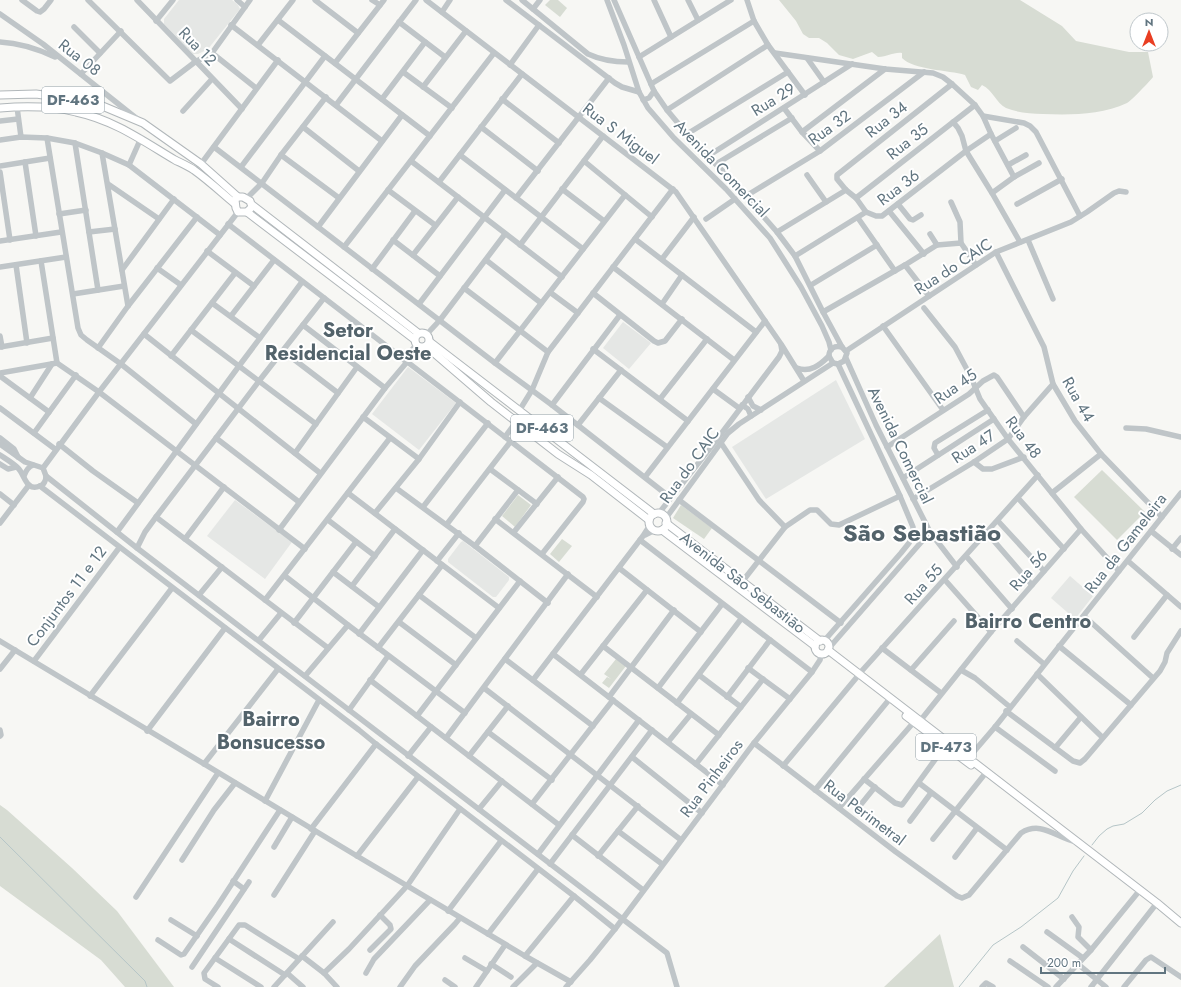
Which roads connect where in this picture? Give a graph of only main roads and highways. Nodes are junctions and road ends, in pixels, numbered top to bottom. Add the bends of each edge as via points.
1 (0, 95) edge
2 (50, 96) junction
3 (0, 108) edge
4 (47, 108) junction
5 (236, 200) junction
6 (249, 201) junction
7 (247, 212) junction
8 (416, 339) junction
9 (428, 344) junction
10 (497, 395) junction
11 (491, 402) junction
12 (564, 445) junction
13 (558, 454) junction
14 (666, 521) junction
15 (655, 522) junction
16 (820, 643) junction
17 (826, 651) junction
18 (858, 676) junction
19 (917, 721) junction
20 (966, 759) junction
21 (1070, 836) junction
22 (1181, 923) edge

1 - 2 main road, DF-463
2 - 4 main road via 45,101
2 - 5 main road, DF-463 via 100,105 143,123 201,164
3 - 4 main road, DF-463
4 - 5 main road, DF-463 via 75,111 96,117 141,138 194,169
5 - 6 main road via 243,197
5 - 7 main road, DF-463 via 238,212
6 - 7 main road via 251,208
6 - 8 main road
7 - 8 main road
8 - 9 main road via 421,348
8 - 9 main road, DF-463 via 423,332 429,338
9 - 10 main road, Avenida São Sebastião / DF-463
9 - 11 main road, Avenida São Sebastião / DF-463
10 - 11 main road
10 - 12 main road, Avenida São Sebastião / DF-463
11 - 13 main road, Avenida São Sebastião / DF-463
12 - 13 main road
12 - 15 main road, Avenida São Sebastião / DF-463
13 - 15 main road, Avenida São Sebastião / DF-463 via 592,475
14 - 15 main road
14 - 15 main road, DF-463
14 - 16 main road, Avenida São Sebastião / DF-463
15 - 16 main road, Avenida São Sebastião / DF-463
16 - 17 main road, DF-473 via 827,643
16 - 17 main road, DF-473 via 816,650
17 - 18 main road, DF-473
18 - 19 main road, DF-473
18 - 19 main road, DF-473
19 - 20 main road, DF-473
19 - 20 main road, DF-473 via 945,746
20 - 21 main road, DF-473
20 - 21 main road, DF-473 via 1043,820
21 - 22 main road

